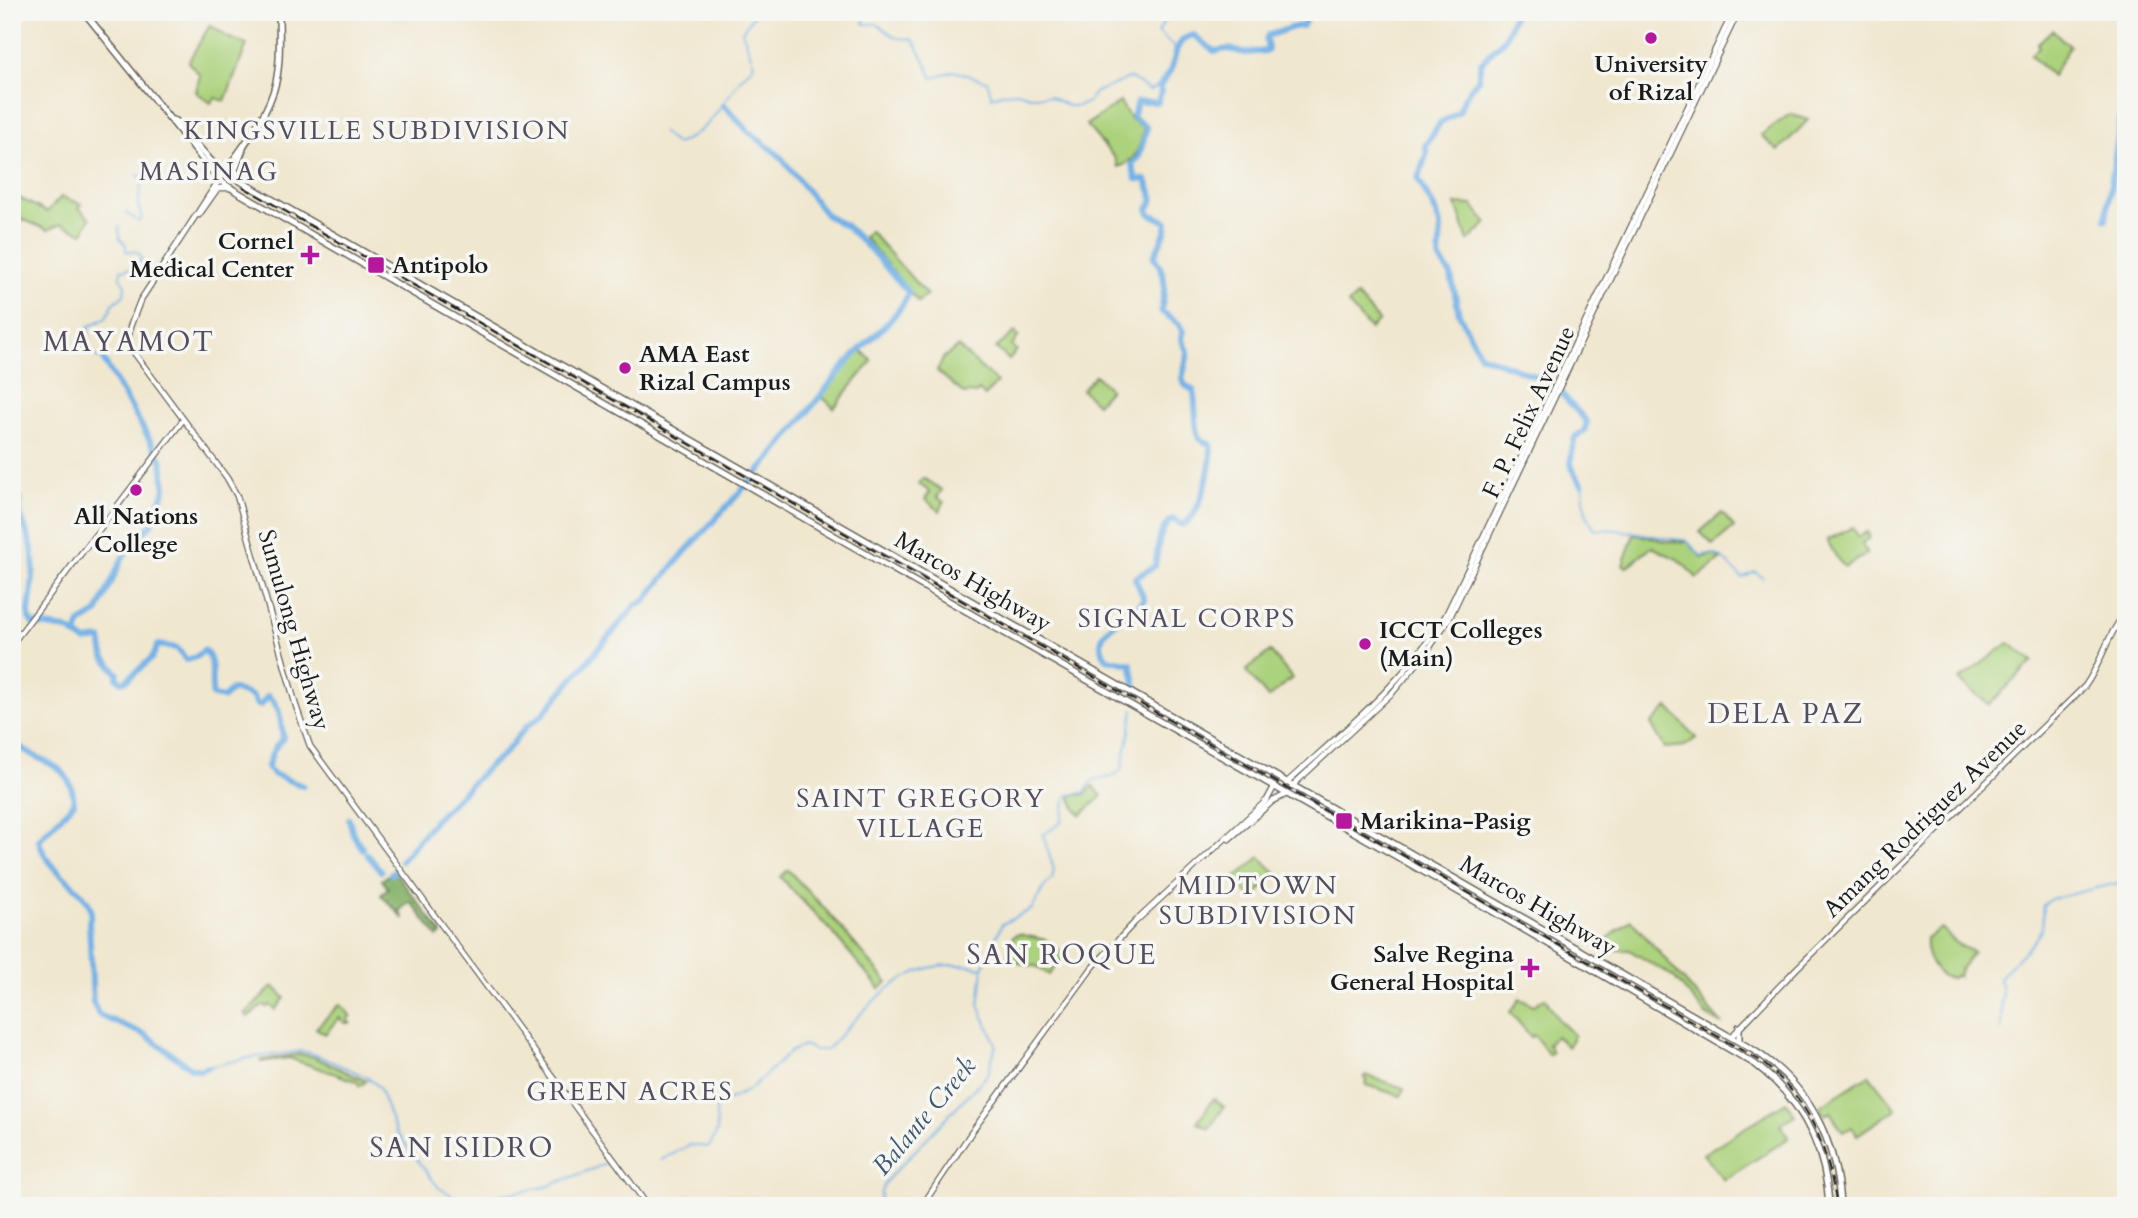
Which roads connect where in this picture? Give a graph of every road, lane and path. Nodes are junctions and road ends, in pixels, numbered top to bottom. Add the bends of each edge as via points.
1 (84, 12) edge
2 (279, 12) edge
3 (1735, 12) edge
4 (172, 120) junction
5 (248, 137) junction
6 (225, 171) junction
7 (219, 180) junction
8 (242, 181) junction
9 (234, 190) junction
10 (196, 218) junction
11 (329, 232) junction
12 (324, 241) junction
13 (408, 277) junction
14 (409, 290) junction
15 (570, 370) junction
16 (581, 377) junction
17 (564, 380) junction
18 (572, 384) junction
19 (1558, 387) junction
20 (629, 404) junction
21 (624, 413) junction
22 (647, 415) junction
23 (183, 420) junction
24 (641, 423) junction
25 (986, 609) junction
26 (2126, 613) edge
27 (978, 618) junction
28 (984, 621) junction
29 (12, 644) edge
30 (1144, 699) junction
31 (1135, 708) junction
32 (1188, 726) junction
33 (1178, 732) junction
34 (1289, 784) junction
35 (1274, 787) junction
36 (1287, 794) junction
37 (1225, 841) junction
38 (1536, 925) junction
39 (1532, 934) junction
40 (1645, 988) junction
41 (1640, 997) junction
42 (1739, 1027) junction
43 (1731, 1037) junction
44 (1739, 1041) junction
45 (1796, 1086) junction
46 (1786, 1092) junction
47 (648, 1206) edge
48 (922, 1206) edge
49 (1829, 1206) edge
50 (1840, 1206) edge

1 - 4 main road, Marcos Highway
2 - 5 main road, Sumulong Highway via 276,82 266,110
3 - 19 main road, F. P. Felix Avenue
3 - 19 main road, F. P. Felix Avenue via 1673,154
4 - 6 main road, Marcos Highway
4 - 7 main road, Marcos Highway
5 - 6 main road, Sumulong Highway
5 - 8 main road via 235,170
6 - 7 main road, Sumulong Highway
6 - 8 main road, Marcos Highway
7 - 9 main road, Marcos Highway
7 - 10 main road, Sumulong Highway
8 - 11 main road, Marcos Highway
9 - 10 main road, Sumulong Highway via 218,188
9 - 12 main road, Marcos Highway
10 - 23 main road, Sumulong Highway via 140,301 129,330 132,350
11 - 12 main road via 323,235
11 - 13 main road, Marcos Highway
12 - 14 main road, Marcos Highway
13 - 14 main road via 404,282
13 - 15 main road, Marcos Highway
14 - 17 main road, Marcos Highway
15 - 16 main road, Marcos Highway
15 - 17 main road
16 - 18 main road
16 - 20 main road, Marcos Highway
17 - 18 main road, Marcos Highway
18 - 21 main road, Marcos Highway
19 - 34 main road, F. P. Felix Avenue via 1446,615 1423,650 1391,691
20 - 21 main road
20 - 22 main road, Marcos Highway
21 - 24 main road, Marcos Highway
22 - 24 main road
22 - 25 main road, Marcos Highway
23 - 29 main road
23 - 47 main road, Sumulong Highway via 237,496 310,746
24 - 27 main road, Marcos Highway
25 - 27 main road
25 - 28 main road
25 - 30 main road, Marcos Highway
26 - 42 main road, Amang Rodriguez Avenue via 2085,686
27 - 28 main road, Marcos Highway
28 - 31 main road, Marcos Highway
30 - 31 main road via 1145,705
30 - 32 main road, Marcos Highway
31 - 33 main road, Marcos Highway
32 - 33 main road via 1150,709 1149,714
32 - 34 main road, Marcos Highway
33 - 35 main road, Marcos Highway
34 - 38 main road, Marcos Highway
35 - 36 main road, Marcos Highway
35 - 37 main road via 1270,797
36 - 37 main road
36 - 39 main road, Marcos Highway
37 - 48 main road via 1135,922 1092,968
38 - 39 main road
38 - 40 main road, Marcos Highway
39 - 41 main road, Marcos Highway
40 - 41 main road
40 - 43 main road, Marcos Highway
41 - 46 main road, Marcos Highway via 1755,1064
42 - 43 main road, Amang Rodriguez Avenue
42 - 44 main road
43 - 44 main road, Marcos Highway
44 - 45 main road, Marcos Highway
45 - 46 main road
45 - 50 main road, Marcos Highway via 1828,1140
46 - 49 main road, Marcos Highway via 1816,1140

